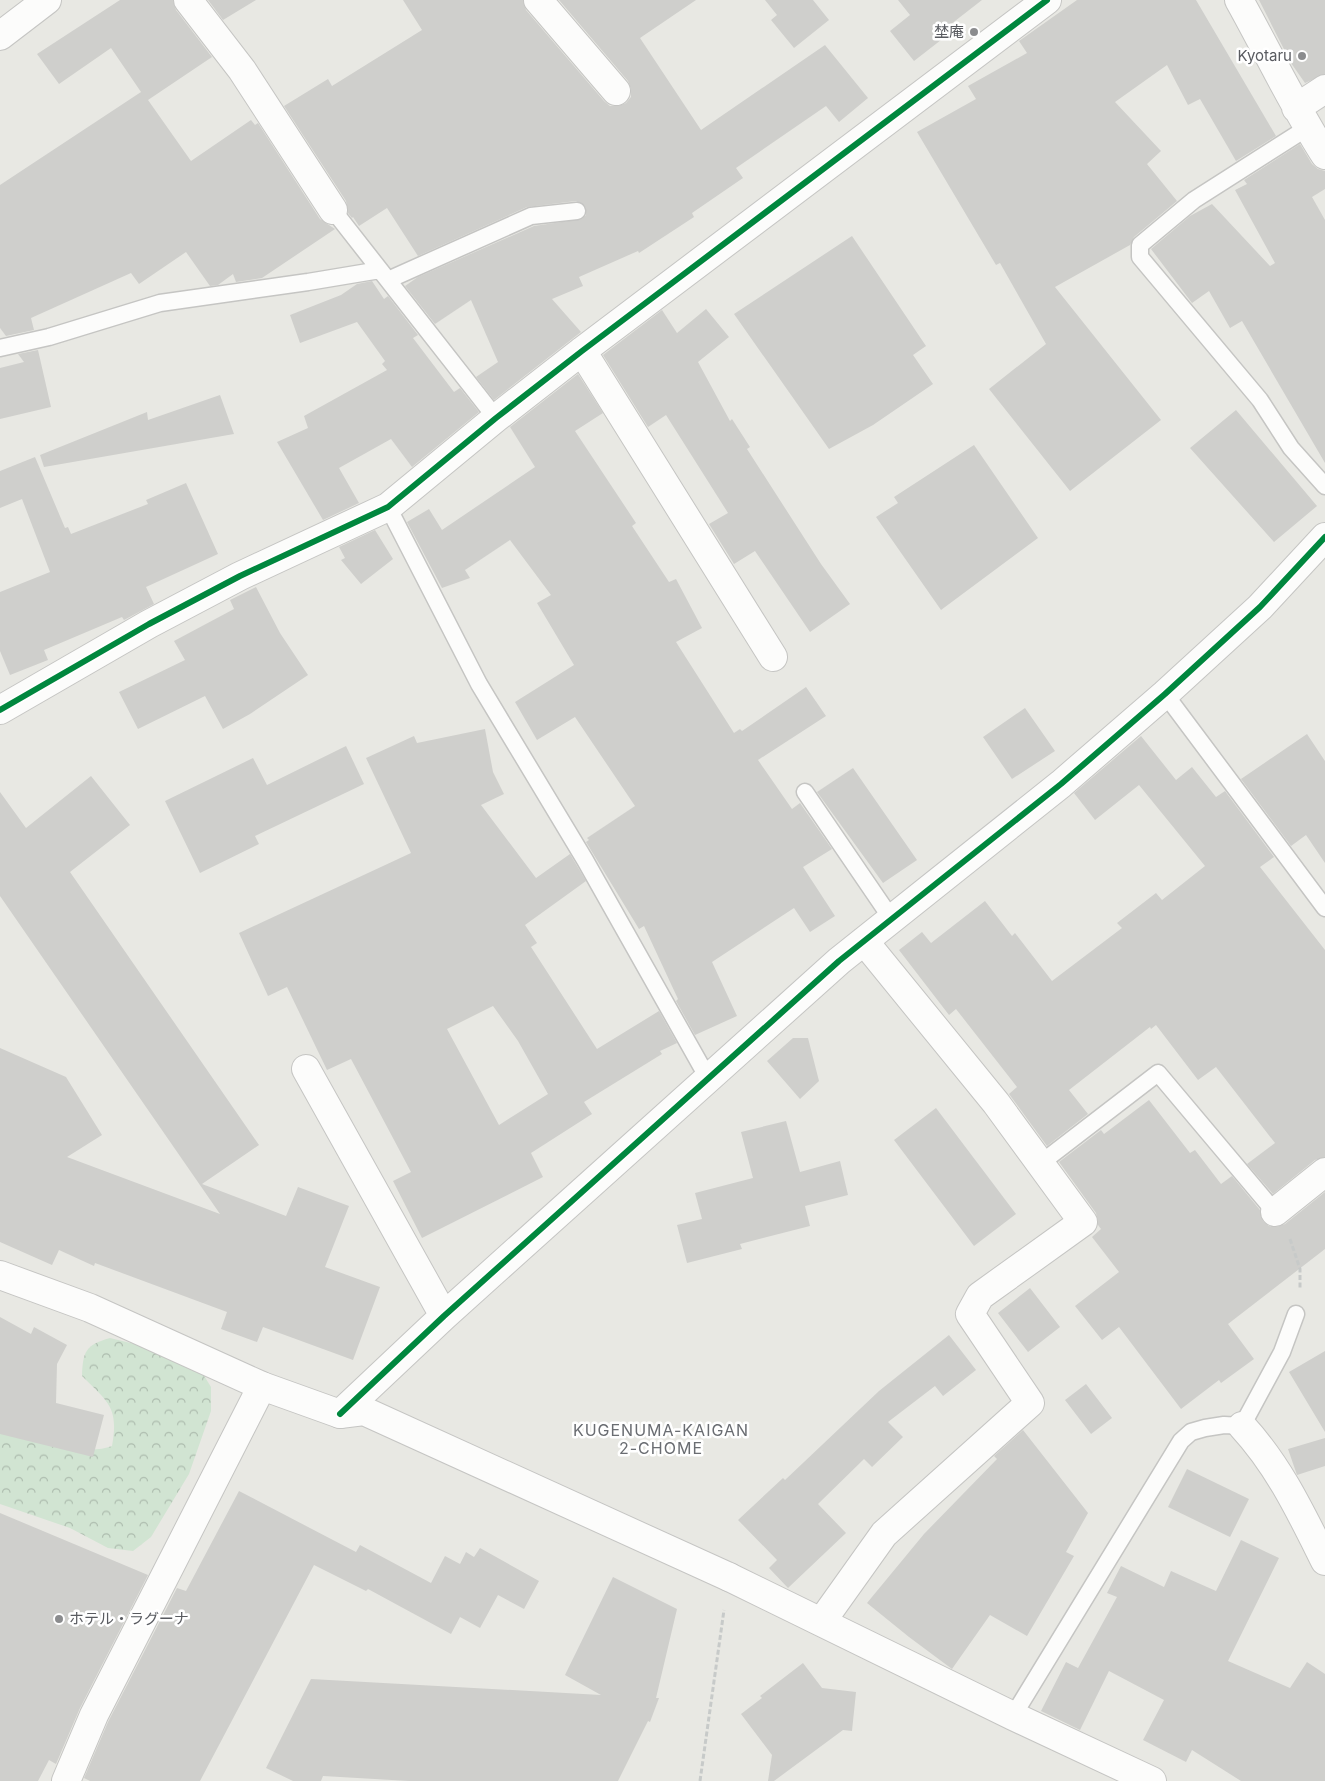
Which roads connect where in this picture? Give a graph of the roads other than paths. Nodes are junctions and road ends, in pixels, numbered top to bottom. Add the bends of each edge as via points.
1 (48, 0) edge
2 (188, 0) edge
3 (538, 0) edge
4 (1047, 0) edge
5 (1239, 0) edge
6 (0, 36) edge
7 (1325, 89) edge
8 (616, 91) dead end
9 (1302, 118) junction
10 (1325, 155) edge
11 (333, 210) joint
12 (577, 210) dead end
13 (384, 275) junction
14 (0, 348) edge
15 (582, 351) junction
16 (496, 418) junction
17 (1325, 486) edge
18 (388, 507) junction
19 (1325, 537) edge
20 (773, 657) dead end
21 (1165, 694) junction
22 (0, 710) edge
23 (805, 792) dead end
24 (1325, 908) edge
25 (892, 918) junction
26 (864, 941) junction
27 (306, 1069) dead end
28 (709, 1080) junction
29 (1041, 1163) junction
30 (1325, 1172) edge
31 (1275, 1212) joint
32 (0, 1274) edge
33 (1296, 1314) road end
34 (444, 1316) junction
35 (262, 1386) junction
36 (340, 1414) junction
37 (1242, 1426) junction
38 (1325, 1561) edge
39 (822, 1621) junction
40 (1013, 1716) junction
41 (66, 1781) edge
42 (1152, 1781) edge

1 - 6 street
2 - 11 street via 242,70
3 - 8 street
4 - 15 street
5 - 9 street
7 - 9 street
9 - 10 street
9 - 17 lane via 1140,245 1140,256 1260,400 1291,448
11 - 13 lane
12 - 13 lane via 531,216
13 - 14 lane via 160,302 49,337
13 - 16 lane
15 - 16 street
15 - 20 street
16 - 18 street
18 - 22 street via 231,581
18 - 28 lane via 478,684 585,860
19 - 21 street via 1260,607
21 - 24 lane
21 - 25 street via 1061,784
23 - 25 lane
25 - 26 street
26 - 28 street
26 - 29 street
27 - 34 street
28 - 34 street
29 - 31 lane via 1158,1073
29 - 39 street via 1083,1222 980,1296 970,1314 1030,1403 884,1534
30 - 31 street
32 - 35 street via 90,1308
33 - 37 lane via 1282,1352
34 - 36 street
35 - 36 street
35 - 41 street via 94,1715
36 - 39 street via 364,1411
37 - 38 street via 1277,1468
37 - 40 lane via 1206,1428 1191,1432 1181,1441
39 - 40 street
40 - 42 street

